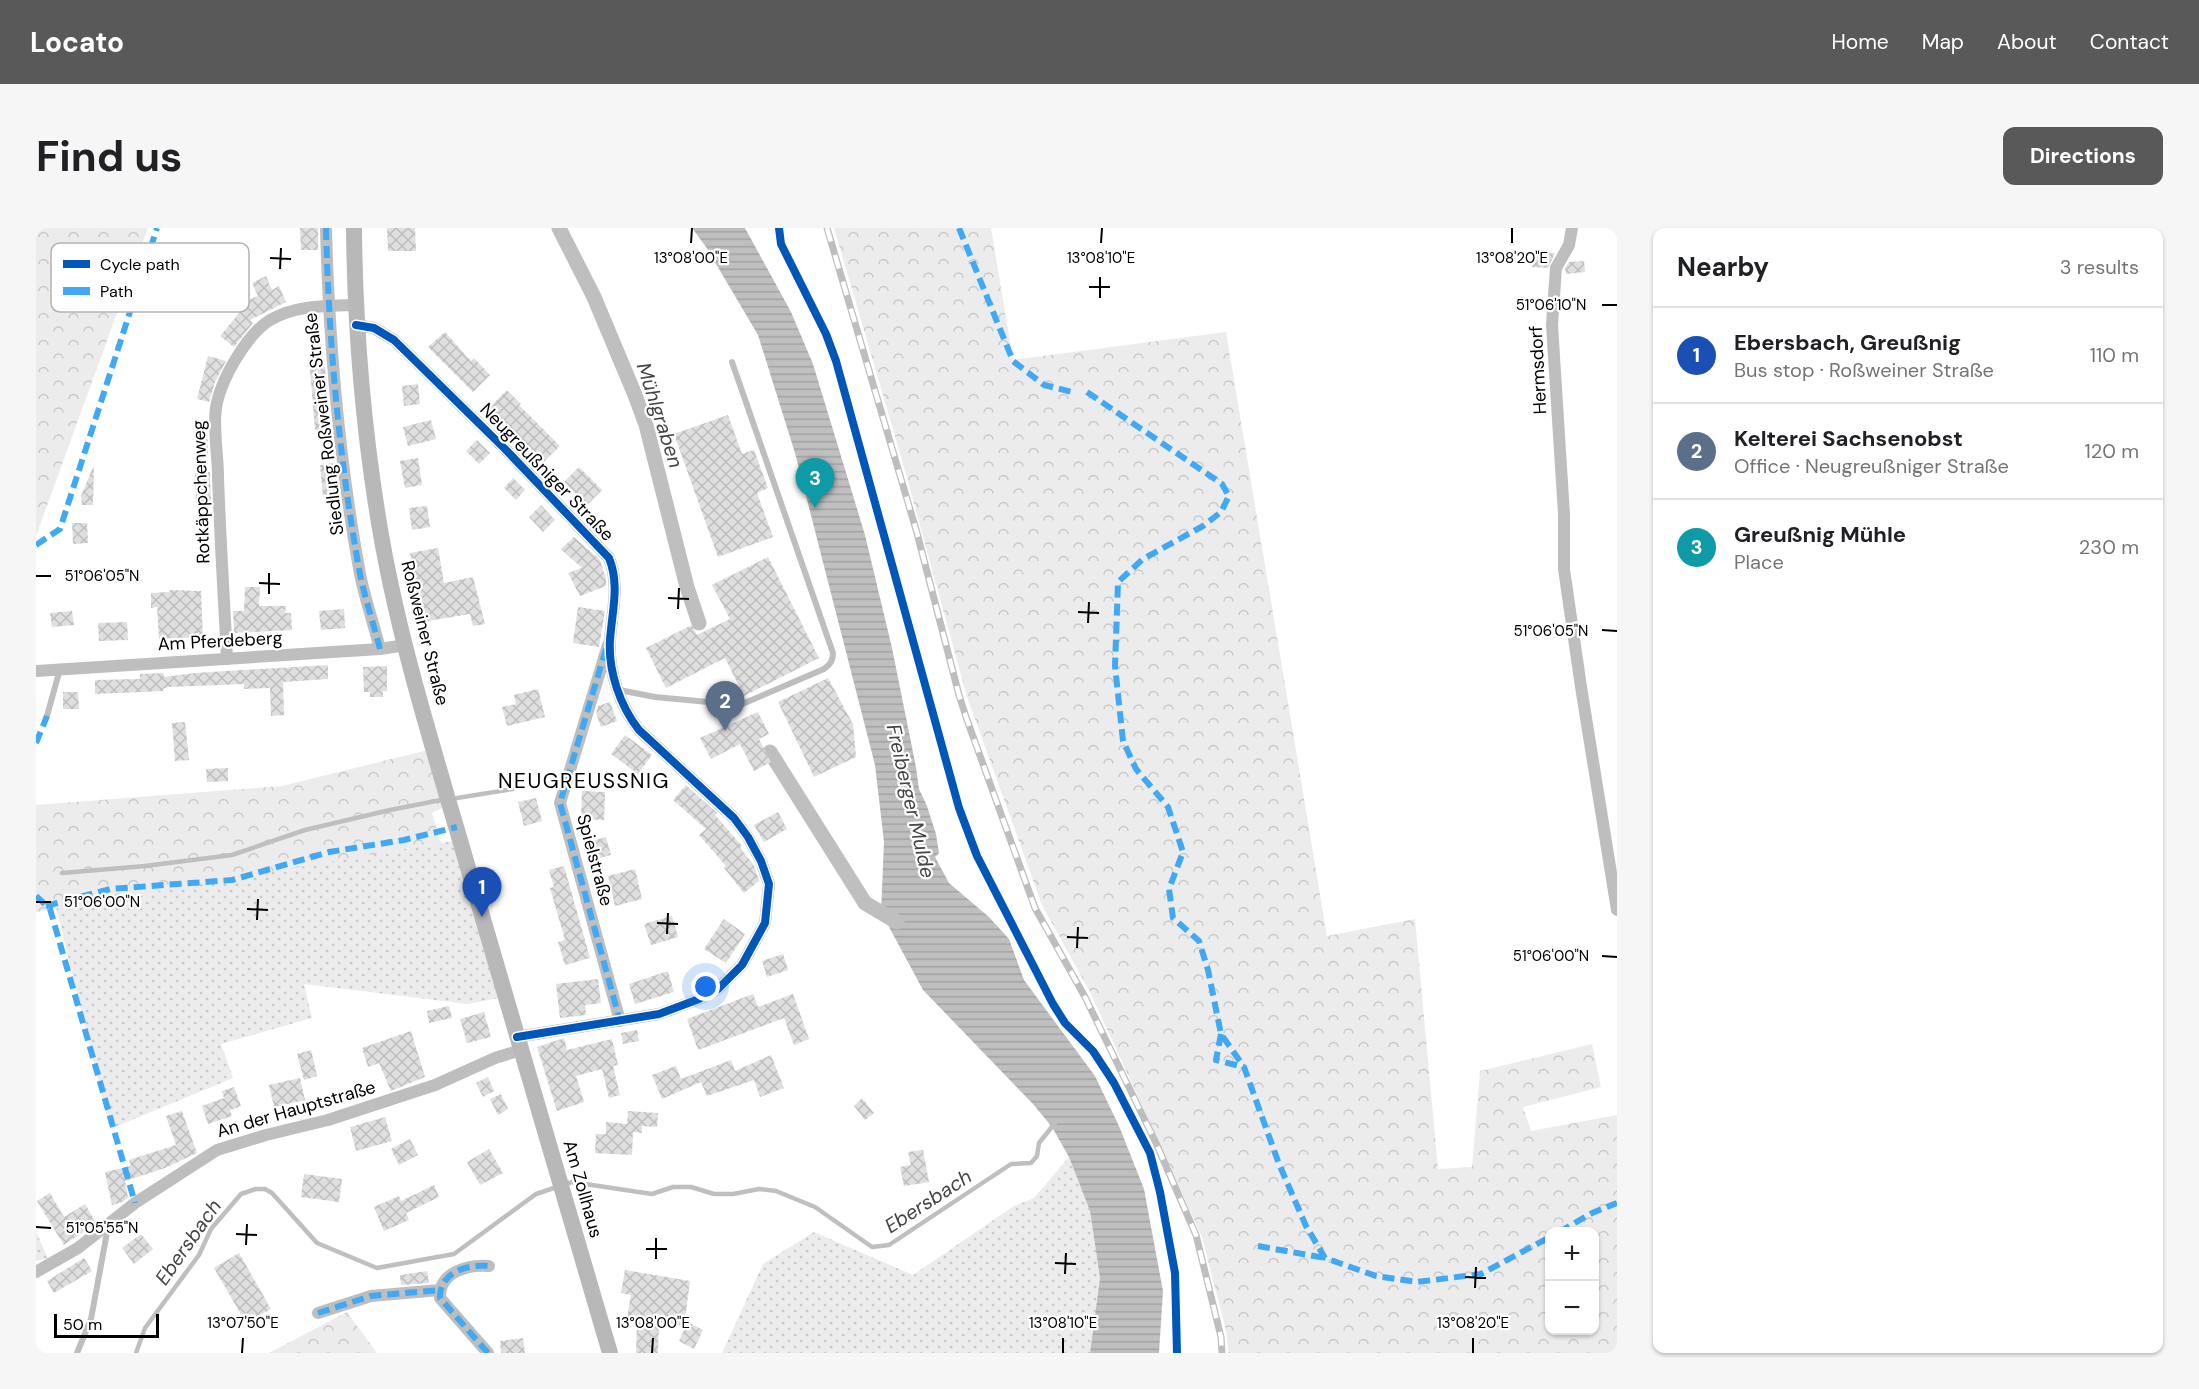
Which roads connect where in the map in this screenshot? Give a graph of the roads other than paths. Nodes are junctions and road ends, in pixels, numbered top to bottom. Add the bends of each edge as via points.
1 (326, 228) edge
2 (354, 228) edge
3 (1572, 228) edge
4 (355, 305) junction
5 (328, 306) junction
6 (356, 325) junction
7 (732, 362) dead end
8 (610, 640) junction
9 (405, 645) junction
10 (380, 649) junction
11 (227, 659) junction
12 (60, 668) junction
13 (36, 671) edge
14 (618, 690) junction
15 (46, 716) dead end
16 (1617, 910) edge
17 (620, 1021) junction
18 (519, 1043) junction
19 (109, 1224) junction
20 (489, 1266) dead end
21 (36, 1272) edge
22 (440, 1290) junction
23 (318, 1313) dead end
24 (78, 1353) edge
25 (489, 1353) edge
26 (610, 1353) edge

1 - 5 street, Siedlung Roßweiner Straße
2 - 4 main road, Roßweiner Straße
3 - 16 street, Hermsdorf via 1569,244 1556,268 1552,325 1566,581
4 - 5 street, Rotkäppchenweg
4 - 6 main road, Roßweiner Straße
5 - 10 street, Siedlung Roßweiner Straße via 343,464 361,576
5 - 11 street, Rotkäppchenweg via 296,310 270,320 256,332 226,379 216,408
6 - 8 street, Neugreußniger Straße via 374,328 394,340 609,558 615,600
6 - 9 main road, Roßweiner Straße via 380,531
7 - 14 lane via 833,659 824,669 740,705
8 - 14 street, Neugreußniger Straße via 610,665
8 - 17 street, Spielstraße via 560,803
9 - 10 street, Am Pferdeberg
9 - 18 main road, Roßweiner Straße
10 - 11 street, Am Pferdeberg
11 - 12 street, Am Pferdeberg
12 - 13 street, Am Pferdeberg
12 - 15 lane
14 - 17 street, Neugreußniger Straße via 627,715 639,730 734,818 753,845 769,884 765,923 742,965 718,989 659,1014
17 - 18 street, Neugreußniger Straße
18 - 19 street, An der Hauptstraße via 435,1085 217,1150
18 - 26 main road, Am Zollhaus
19 - 21 street, An der Hauptstraße via 78,1248
19 - 24 lane via 91,1319
20 - 22 street via 455,1272 445,1278
22 - 23 street via 371,1296
22 - 25 street via 440,1298

